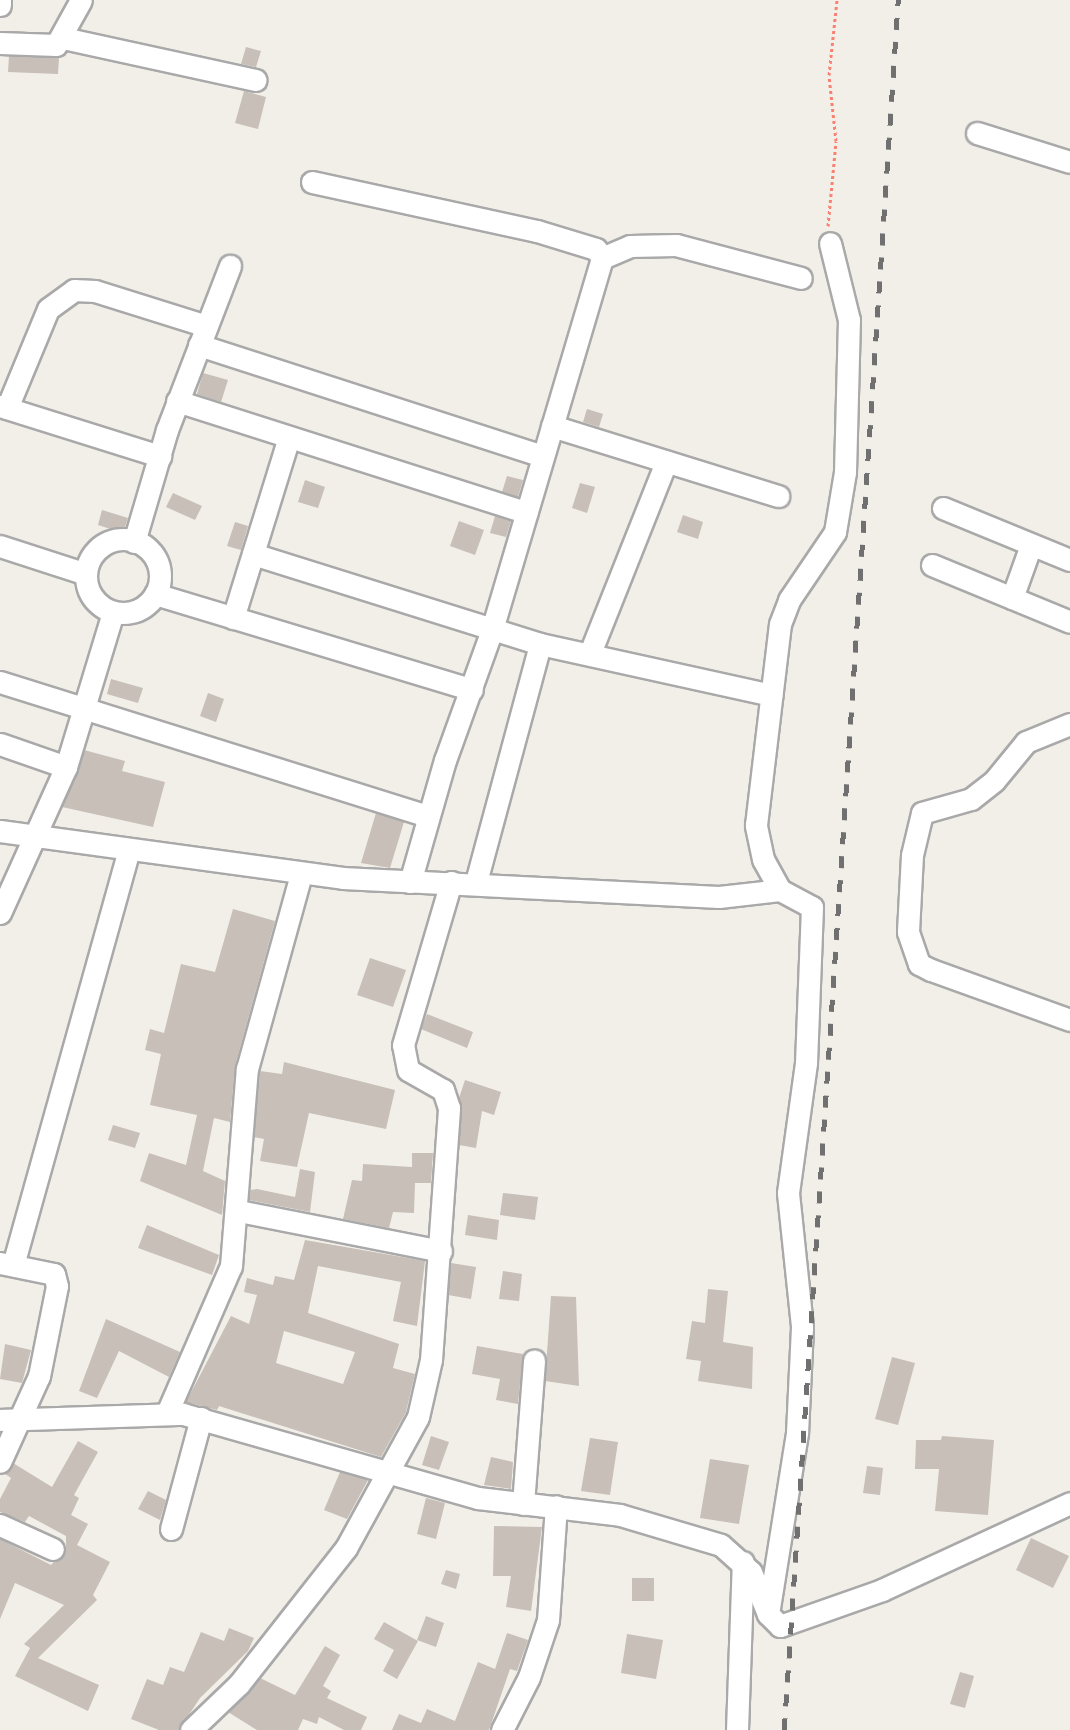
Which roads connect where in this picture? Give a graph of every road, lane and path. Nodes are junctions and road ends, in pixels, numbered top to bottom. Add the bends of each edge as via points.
1 (0, 0) edge
2 (81, 0) edge
3 (837, 0) edge
4 (0, 5) edge
5 (63, 38) junction
6 (0, 43) edge
7 (255, 80) dead end
8 (977, 133) dead end
9 (1070, 162) edge
10 (312, 182) dead end
11 (830, 243) joint
12 (602, 258) junction
13 (230, 266) dead end
14 (801, 278) dead end
15 (203, 336) junction
16 (177, 401) junction
17 (3, 407) edge
18 (552, 426) junction
19 (289, 437) junction
20 (160, 456) junction
21 (542, 456) junction
22 (666, 462) junction
23 (778, 496) dead end
24 (944, 508) dead end
25 (527, 513) junction
26 (134, 542) junction
27 (1032, 545) junction
28 (0, 546) edge
29 (253, 554) junction
30 (1070, 560) edge
31 (932, 565) dead end
32 (86, 574) junction
33 (155, 594) junction
34 (1012, 598) junction
35 (113, 612) junction
36 (233, 618) junction
37 (1070, 622) edge
38 (493, 627) junction
39 (540, 644) junction
40 (590, 653) junction
41 (0, 682) edge
42 (472, 690) junction
43 (771, 695) junction
44 (86, 706) junction
45 (1070, 724) edge
46 (0, 744) edge
47 (66, 767) junction
48 (428, 816) junction
49 (0, 831) edge
50 (35, 837) junction
51 (128, 852) junction
52 (301, 874) junction
53 (410, 882) junction
54 (451, 882) junction
55 (476, 882) junction
56 (780, 890) junction
57 (0, 913) edge
58 (1070, 1020) edge
59 (239, 1211) junction
60 (441, 1251) junction
61 (7, 1264) edge
62 (534, 1359) dead end
63 (166, 1413) junction
64 (201, 1418) junction
65 (9, 1420) edge
66 (0, 1462) edge
67 (390, 1476) junction
68 (1070, 1503) edge
69 (523, 1504) junction
70 (556, 1506) junction
71 (0, 1525) edge
72 (171, 1529) dead end
73 (53, 1549) dead end
74 (743, 1562) junction
75 (768, 1614) junction
76 (191, 1730) edge
77 (502, 1730) edge
78 (736, 1730) edge

1 - 4 street
2 - 5 street
3 - 11 path via 829,75 836,141
5 - 6 street via 45,47
5 - 7 street
8 - 9 street
10 - 12 street via 537,231 596,249
11 - 43 street via 849,320 842,499 828,545 785,609
12 - 14 street via 630,246 676,245
12 - 18 street
13 - 15 street
15 - 16 street
15 - 17 street via 95,291 74,290 48,309
15 - 21 street
16 - 19 street
16 - 20 street
17 - 20 street
18 - 21 street
18 - 22 street
19 - 25 street
19 - 29 street
20 - 26 street
21 - 25 street
22 - 23 street
22 - 40 street
24 - 27 street
25 - 38 street
26 - 32 street via 105,544
26 - 33 street via 156,560
27 - 30 street
27 - 34 street
28 - 32 street
29 - 36 street
29 - 38 street
31 - 34 street
32 - 35 street via 93,598
33 - 35 street via 138,610
33 - 36 street
34 - 37 street
35 - 44 street
36 - 42 street
38 - 39 street
38 - 42 street
39 - 40 street
39 - 55 street
40 - 43 street
41 - 44 street
42 - 48 street
43 - 56 street via 756,825 763,859
44 - 47 street
44 - 48 street
45 - 58 street via 1026,742 994,781 971,799 922,813 912,855 908,932 919,964
46 - 47 street
47 - 50 street
48 - 53 street
49 - 50 street
50 - 51 street
50 - 57 street
51 - 52 street
51 - 61 street
52 - 53 street
52 - 59 street via 247,1069
53 - 54 street
54 - 55 street
54 - 60 street via 403,1045 408,1070 443,1090 449,1108
55 - 56 street via 718,897
56 - 75 street via 812,907 806,1064 788,1192 802,1327 797,1423 793,1482
59 - 60 street
59 - 63 street via 231,1266
60 - 67 street via 427,1387
61 - 65 street via 54,1274 57,1286 39,1376
62 - 69 street
63 - 64 street
63 - 65 street
64 - 67 street
64 - 72 street
65 - 66 street
67 - 69 street
67 - 76 street via 319,1584 239,1684
68 - 75 street via 798,1623 780,1626
69 - 70 street
70 - 74 street via 620,1515 708,1540
70 - 77 street via 548,1620 529,1677
71 - 73 street
74 - 75 street
74 - 78 street

